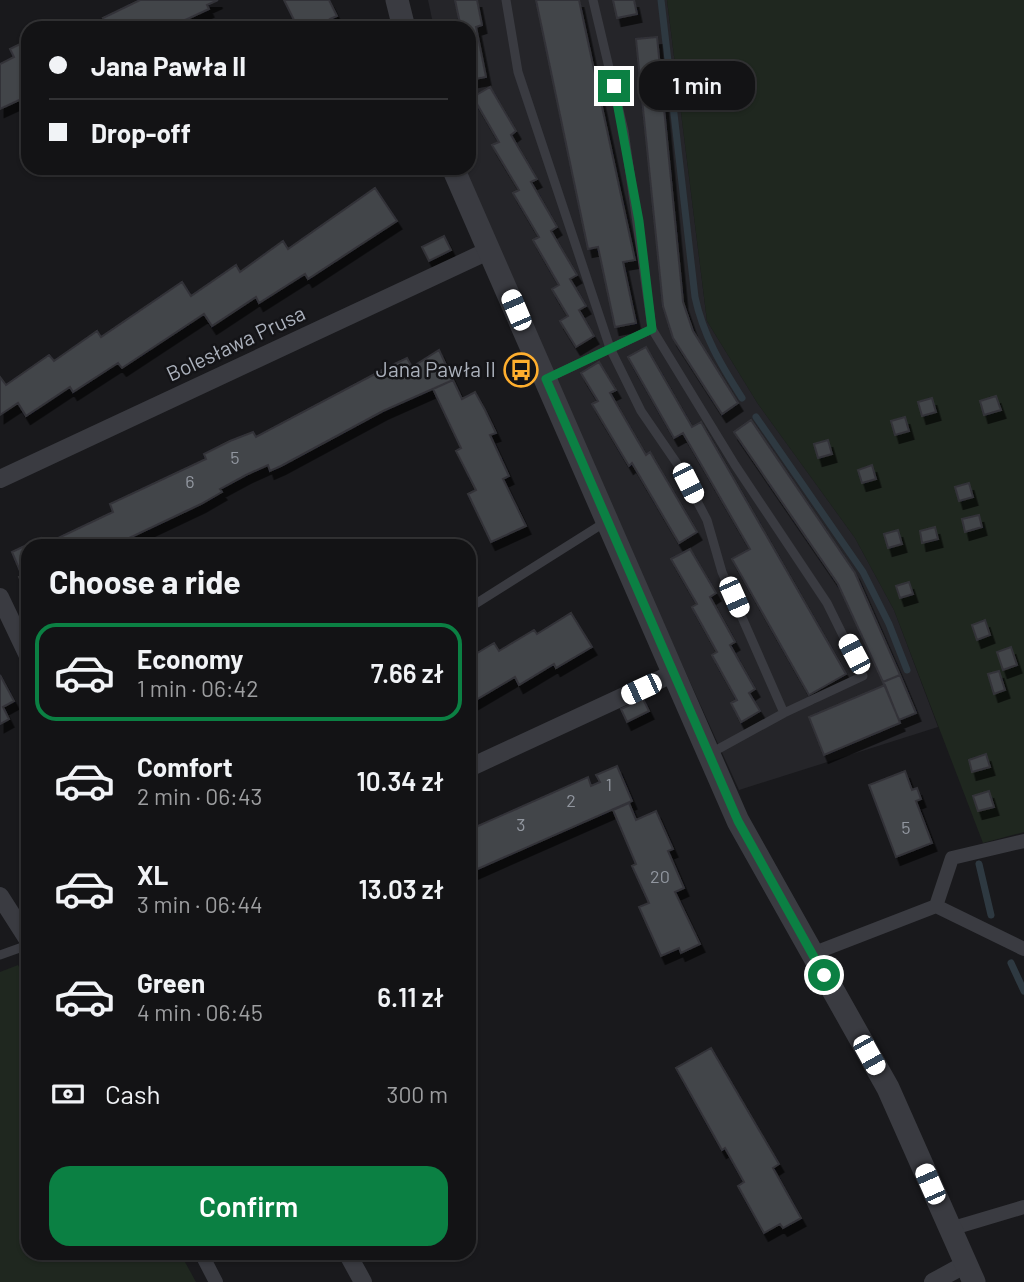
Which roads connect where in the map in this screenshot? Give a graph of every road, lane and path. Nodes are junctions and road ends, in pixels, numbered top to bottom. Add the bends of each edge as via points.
1 (397, 0) edge
2 (506, 0) edge
3 (593, 0) edge
4 (402, 21) edge
5 (456, 175) edge
6 (490, 250) junction
7 (652, 329) junction
8 (610, 348) junction
9 (546, 379) junction
10 (0, 479) edge
11 (608, 521) junction
12 (0, 597) edge
13 (476, 604) edge
14 (21, 641) edge
15 (674, 673) junction
16 (784, 713) junction
17 (709, 754) junction
18 (476, 765) edge
19 (1024, 841) edge
20 (0, 896) edge
21 (936, 906) junction
22 (21, 930) edge
23 (21, 945) edge
24 (1024, 949) edge
25 (812, 954) junction
26 (0, 955) edge
27 (1024, 1207) edge
28 (950, 1228) junction
29 (205, 1260) edge
30 (351, 1260) edge
31 (970, 1273) edge
32 (216, 1282) edge
33 (363, 1282) edge
34 (933, 1282) edge

1 - 4 street
2 - 8 lane via 517,72
3 - 7 lane via 624,131
5 - 6 street
6 - 9 street
6 - 10 street, Bolesława Prusa
7 - 8 lane
7 - 16 lane via 734,465 827,603 863,676
8 - 9 lane
8 - 16 lane via 641,411 678,465 707,520 722,572
9 - 11 street
11 - 13 lane
11 - 15 street
12 - 14 street
15 - 17 street
15 - 18 street
16 - 17 lane
17 - 25 street via 738,821
19 - 21 street via 952,858
20 - 22 street
21 - 24 street
21 - 25 street
23 - 26 lane
25 - 28 street via 888,1088
27 - 28 street
28 - 31 street
29 - 32 street
30 - 33 street
31 - 34 street

